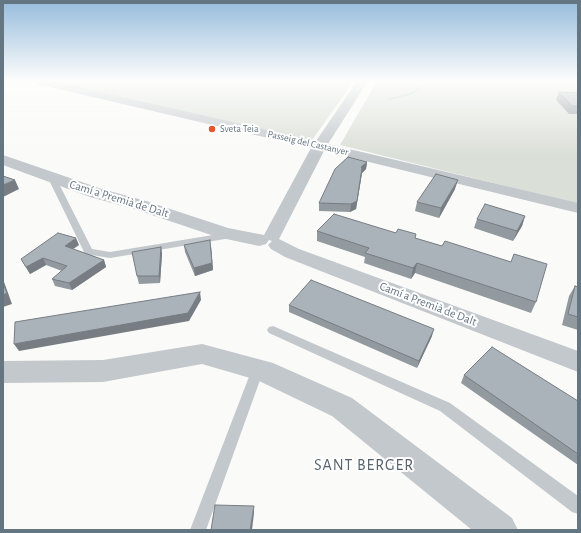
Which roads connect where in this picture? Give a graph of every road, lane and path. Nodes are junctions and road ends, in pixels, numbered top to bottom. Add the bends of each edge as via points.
1 (145, 106) edge
2 (347, 106) edge
3 (320, 146) junction
4 (3, 160) edge
5 (52, 178) junction
6 (578, 208) edge
7 (235, 235) junction
8 (270, 240) junction
9 (273, 330) dead end
10 (578, 362) edge
11 (258, 369) junction
12 (3, 372) edge
13 (578, 506) edge
14 (198, 530) edge
15 (500, 530) edge

1 - 3 street, Passeig del Castanyer
2 - 3 street
3 - 6 street, Passeig del Castanyer
3 - 8 street via 292,194
4 - 5 street, Camí a Premià de Dalt
5 - 7 street, Camí a Premià de Dalt
5 - 7 lane via 88,252 110,255
7 - 8 street, Camí a Premià de Dalt
8 - 10 street, Camí a Premià de Dalt via 292,253
9 - 13 lane via 445,407
11 - 12 street via 202,354 103,371
11 - 14 lane
11 - 15 street via 342,408

